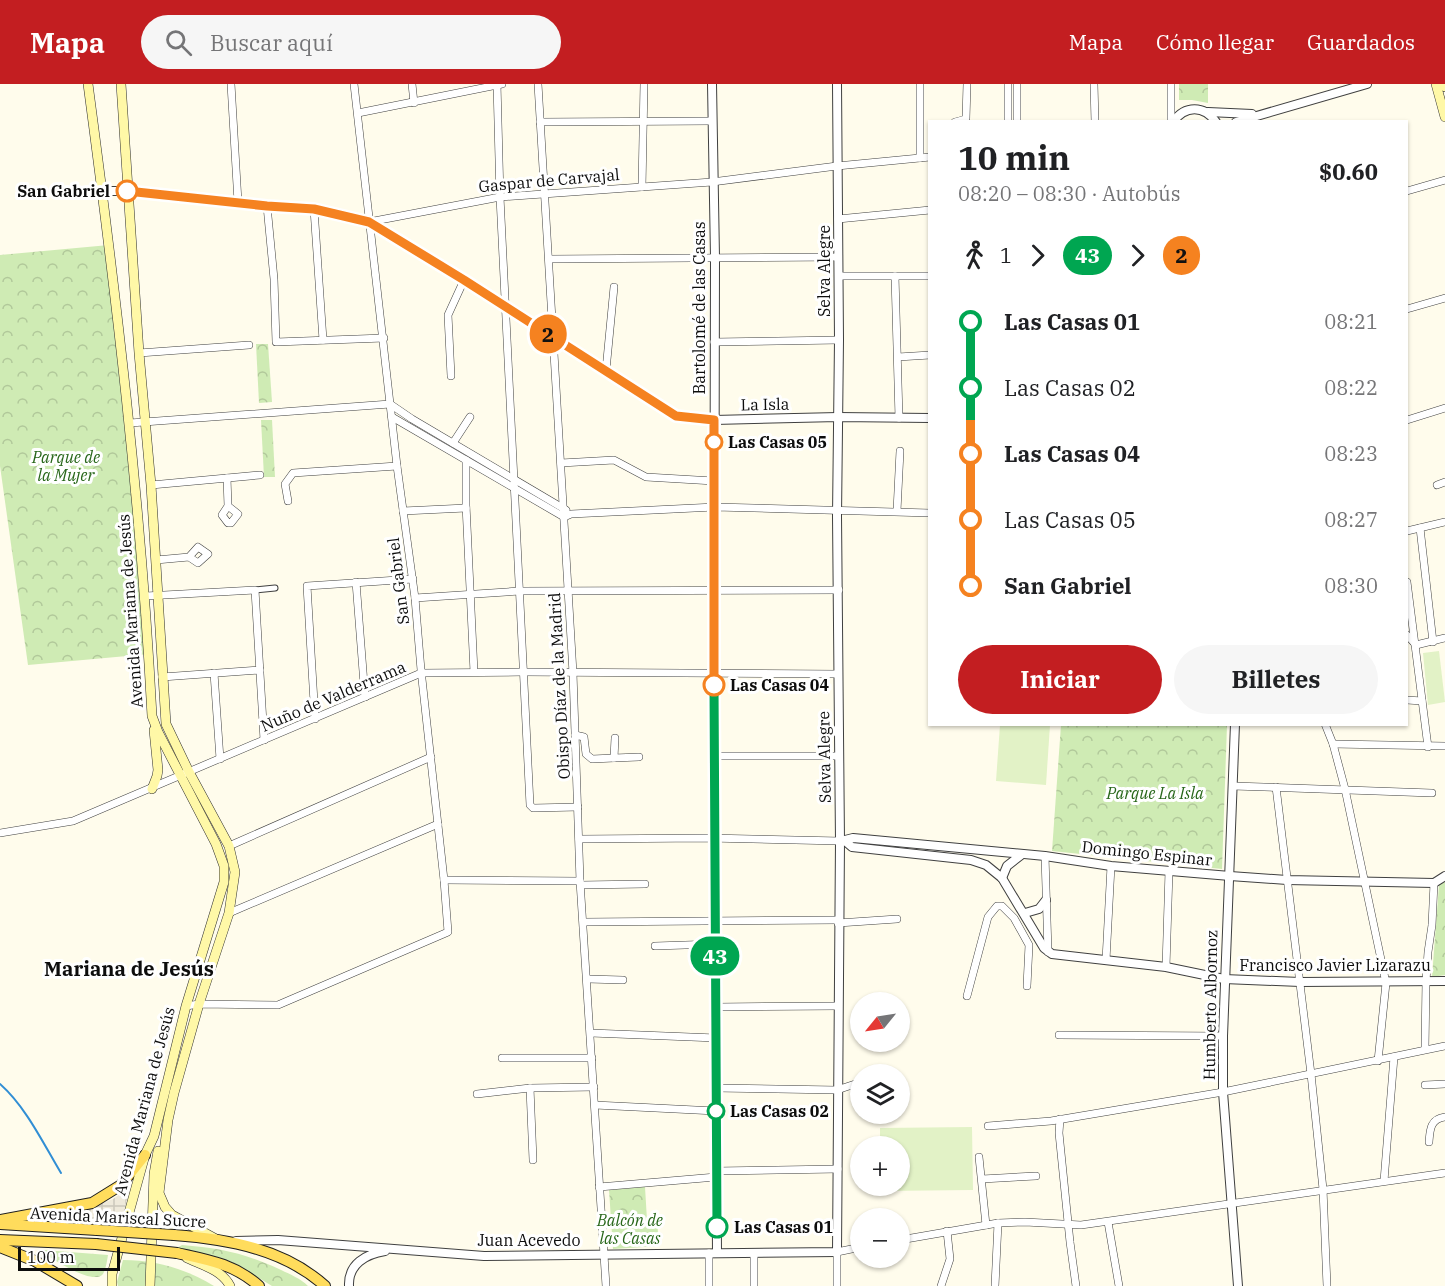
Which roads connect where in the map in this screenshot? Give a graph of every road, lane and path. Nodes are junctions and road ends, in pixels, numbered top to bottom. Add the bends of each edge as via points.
1 (88, 84) edge
2 (121, 84) edge
3 (231, 84) edge
4 (354, 84) edge
5 (412, 84) edge
6 (498, 84) edge
7 (538, 84) edge
8 (644, 84) edge
9 (712, 84) edge
10 (837, 84) edge
11 (920, 84) edge
12 (967, 84) edge
13 (1008, 84) edge
14 (1017, 84) edge
15 (1094, 84) edge
16 (1171, 84) edge
17 (1367, 84) edge
18 (1436, 84) edge
19 (414, 103) junction
20 (1206, 111) junction
21 (358, 113) junction
22 (1258, 114) junction
23 (1445, 117) edge
24 (962, 120) edge
25 (1008, 120) edge
26 (1017, 120) edge
27 (1095, 120) edge
28 (1172, 120) edge
29 (1174, 120) edge
30 (1214, 120) edge
31 (1242, 120) edge
32 (712, 121) junction
33 (540, 122) junction
34 (643, 122) junction
35 (928, 124) edge
36 (920, 125) junction
37 (928, 157) edge
38 (920, 158) junction
39 (837, 166) junction
40 (1445, 180) edge
41 (712, 182) junction
42 (642, 187) junction
43 (127, 190) junction
44 (102, 191) junction
45 (1408, 191) edge
46 (545, 195) junction
47 (500, 197) junction
48 (238, 202) junction
49 (267, 206) junction
50 (314, 209) junction
51 (928, 210) edge
52 (838, 219) junction
53 (369, 222) junction
54 (715, 257) junction
55 (838, 257) junction
56 (549, 259) junction
57 (839, 276) junction
58 (896, 276) junction
59 (928, 276) edge
60 (464, 280) junction
61 (614, 287) dead end
62 (1445, 298) edge
63 (506, 306) junction
64 (1408, 309) edge
65 (553, 337) junction
66 (384, 338) junction
67 (322, 340) junction
68 (839, 340) junction
69 (714, 342) junction
70 (249, 345) dead end
71 (139, 353) junction
72 (928, 355) edge
73 (898, 357) junction
74 (606, 370) junction
75 (452, 376) dead end
76 (390, 404) junction
77 (1445, 408) edge
78 (392, 417) junction
79 (470, 417) dead end
80 (838, 417) junction
81 (899, 418) junction
82 (928, 418) edge
83 (714, 420) junction
84 (1408, 420) edge
85 (145, 422) junction
86 (130, 423) junction
87 (453, 443) junction
88 (900, 451) dead end
89 (466, 460) junction
90 (561, 463) junction
91 (397, 466) junction
92 (260, 475) dead end
93 (227, 478) junction
94 (514, 479) junction
95 (714, 481) junction
96 (1445, 482) edge
97 (151, 484) junction
98 (1437, 485) dead end
99 (515, 488) junction
100 (288, 501) dead end
101 (228, 506) dead end
102 (563, 507) junction
103 (715, 507) junction
104 (466, 508) junction
105 (837, 510) junction
106 (403, 511) junction
107 (897, 511) junction
108 (928, 513) edge
109 (567, 515) junction
110 (1445, 522) edge
111 (1419, 528) junction
112 (1408, 531) edge
113 (189, 557) dead end
114 (156, 563) junction
115 (144, 567) junction
116 (413, 579) junction
117 (356, 582) junction
118 (274, 588) dead end
119 (1408, 589) edge
120 (255, 590) junction
121 (714, 590) junction
122 (839, 590) junction
123 (520, 591) junction
124 (568, 591) junction
125 (470, 594) junction
126 (146, 596) junction
127 (158, 596) junction
128 (415, 598) junction
129 (1408, 636) edge
130 (1445, 638) edge
131 (1433, 642) junction
132 (1416, 645) junction
133 (260, 670) junction
134 (474, 672) junction
135 (523, 672) junction
136 (214, 673) junction
137 (573, 673) junction
138 (421, 674) junction
139 (714, 674) junction
140 (838, 674) junction
141 (162, 676) junction
142 (365, 698) junction
143 (1408, 700) edge
144 (1422, 701) junction
145 (152, 716) junction
146 (315, 719) junction
147 (1235, 726) edge
148 (1326, 726) edge
149 (575, 735) junction
150 (615, 738) dead end
151 (264, 740) junction
152 (1334, 744) junction
153 (1445, 746) edge
154 (1428, 747) junction
155 (714, 756) junction
156 (838, 756) junction
157 (431, 757) junction
158 (639, 757) dead end
159 (614, 758) junction
160 (220, 759) junction
161 (189, 772) junction
162 (180, 777) junction
163 (1233, 786) junction
164 (1276, 787) junction
165 (152, 789) junction
166 (1345, 789) junction
167 (1432, 793) dead end
168 (578, 807) junction
169 (438, 824) junction
170 (0, 833) edge
171 (714, 838) junction
172 (579, 839) junction
173 (842, 841) junction
174 (229, 846) junction
175 (1021, 855) junction
176 (1045, 856) junction
177 (1111, 866) junction
178 (1168, 871) junction
179 (1230, 876) junction
180 (1445, 876) edge
181 (1002, 878) junction
182 (444, 880) junction
183 (1287, 880) junction
184 (1364, 882) junction
185 (580, 883) junction
186 (1434, 883) junction
187 (645, 884) dead end
188 (1046, 900) junction
189 (228, 913) junction
190 (1025, 913) junction
191 (1014, 918) junction
192 (897, 919) dead end
193 (715, 921) junction
194 (584, 922) junction
195 (838, 922) junction
196 (715, 944) junction
197 (654, 945) dead end
198 (1048, 952) junction
199 (1106, 960) junction
200 (1166, 967) junction
201 (588, 979) junction
202 (1224, 979) junction
203 (623, 980) dead end
204 (1426, 981) junction
205 (1445, 981) edge
206 (1300, 982) junction
207 (1386, 983) junction
208 (1027, 986) dead end
209 (967, 996) dead end
210 (199, 1004) junction
211 (186, 1006) junction
212 (838, 1006) junction
213 (716, 1007) junction
214 (591, 1033) junction
215 (1059, 1035) dead end
216 (1222, 1036) junction
217 (716, 1038) junction
218 (1445, 1046) edge
219 (1425, 1049) junction
220 (1394, 1057) junction
221 (502, 1058) dead end
222 (592, 1058) junction
223 (1378, 1061) junction
224 (1311, 1074) junction
225 (1445, 1084) edge
226 (850, 1085) edge
227 (1425, 1085) dead end
228 (594, 1087) junction
229 (530, 1088) junction
230 (716, 1088) junction
231 (837, 1089) junction
232 (1223, 1092) junction
233 (477, 1094) dead end
234 (595, 1105) junction
235 (716, 1111) junction
236 (1445, 1117) edge
237 (1060, 1119) junction
238 (168, 1120) junction
239 (988, 1126) dead end
240 (1429, 1143) dead end
241 (145, 1155) junction
242 (979, 1157) dead end
243 (533, 1160) dead end
244 (838, 1169) junction
245 (1445, 1173) edge
246 (716, 1174) junction
247 (1036, 1176) dead end
248 (982, 1179) junction
249 (1384, 1181) junction
250 (599, 1187) junction
251 (1323, 1190) junction
252 (1233, 1203) junction
253 (0, 1222) edge
254 (1108, 1222) junction
255 (998, 1223) junction
256 (986, 1225) junction
257 (1068, 1226) junction
258 (947, 1231) junction
259 (214, 1238) junction
260 (910, 1238) edge
261 (0, 1240) edge
262 (278, 1240) joint
263 (233, 1241) junction
264 (0, 1247) edge
265 (400, 1249) junction
266 (850, 1249) edge
267 (837, 1252) junction
268 (177, 1253) junction
269 (713, 1253) junction
270 (754, 1254) junction
271 (604, 1255) junction
272 (238, 1269) junction
273 (303, 1269) junction
274 (76, 1286) edge
275 (112, 1286) edge
276 (150, 1286) edge
277 (230, 1286) edge
278 (259, 1286) edge
279 (267, 1286) edge
280 (315, 1286) edge
281 (325, 1286) edge
282 (349, 1286) edge
283 (606, 1286) edge
284 (709, 1286) edge
285 (754, 1286) edge
286 (837, 1286) edge
287 (941, 1286) edge
288 (995, 1286) edge
289 (1076, 1286) edge
290 (1119, 1286) edge
291 (1238, 1286) edge
292 (1327, 1286) edge

1 - 44 main road, Avenida Mariana de Jesús
2 - 43 main road, Avenida Mariana de Jesús
3 - 48 street
4 - 21 street, San Gabriel
5 - 19 street
6 - 19 street
6 - 47 street
7 - 33 street
8 - 34 street
9 - 32 street, Bartolomé de las Casas
10 - 39 street, Selva Alegre
11 - 36 street
12 - 24 street via 966,119
13 - 25 street
14 - 26 street
15 - 27 street
16 - 28 street
17 - 22 street
18 - 23 main road
19 - 21 street
20 - 22 street
20 - 29 street via 1185,111
20 - 30 street
21 - 53 street, San Gabriel
22 - 31 street
32 - 34 street
32 - 41 street, Bartolomé de las Casas
33 - 34 street
33 - 46 street
34 - 42 street
35 - 36 street
36 - 38 street
37 - 38 street, Gaspar de Carvajal
38 - 39 street, Gaspar de Carvajal
39 - 41 street, Gaspar de Carvajal
39 - 52 street, Selva Alegre
40 - 45 street
41 - 42 street, Gaspar de Carvajal
41 - 54 street, Bartolomé de las Casas
42 - 46 street, Gaspar de Carvajal
43 - 44 street, Gaspar de Carvajal
43 - 48 street, Gaspar de Carvajal
43 - 71 main road, Avenida Mariana de Jesús
44 - 86 main road, Avenida Mariana de Jesús
46 - 47 street, Gaspar de Carvajal
46 - 56 street
47 - 53 street, Gaspar de Carvajal
47 - 63 street
48 - 49 street, Gaspar de Carvajal
49 - 50 street, Gaspar de Carvajal
49 - 67 street via 276,342
50 - 53 street, Gaspar de Carvajal
50 - 67 street
51 - 52 street
52 - 55 street, Selva Alegre
53 - 60 street, La Isla
53 - 66 street, San Gabriel
54 - 55 street
54 - 56 street
54 - 69 street, Bartolomé de las Casas
55 - 57 street, Selva Alegre
56 - 65 street
57 - 58 street
57 - 68 street, Selva Alegre
58 - 59 street
58 - 73 street
60 - 63 street, La Isla
60 - 75 street via 448,312
61 - 74 street
62 - 64 street
63 - 65 street, La Isla
63 - 94 street
65 - 74 street, La Isla
65 - 90 street
66 - 67 street
66 - 76 street, San Gabriel
68 - 69 street
68 - 80 street, Selva Alegre
69 - 83 street, Bartolomé de las Casas
70 - 71 street
71 - 85 main road, Avenida Mariana de Jesús
72 - 73 street
73 - 81 street
74 - 83 street, La Isla via 679,417
76 - 78 street, San Gabriel
76 - 85 street
76 - 87 street
77 - 84 street
78 - 89 street
78 - 91 street, San Gabriel
79 - 87 street
80 - 81 street, La Isla
80 - 83 street, La Isla
80 - 105 street, Selva Alegre
81 - 82 street, La Isla
83 - 95 street, Bartolomé de las Casas
85 - 86 street
85 - 97 main road, Avenida Mariana de Jesús
86 - 115 main road, Avenida Mariana de Jesús
87 - 94 street
88 - 107 street
89 - 99 street
89 - 104 street
90 - 95 street via 614,460 648,477
90 - 102 street
91 - 100 street via 293,473 285,484
91 - 106 street, San Gabriel
92 - 93 street
93 - 97 street
93 - 101 street
94 - 99 street
94 - 102 street
95 - 103 street, Bartolomé de las Casas
96 - 98 street
97 - 114 main road, Avenida Mariana de Jesús
99 - 109 street
99 - 123 street
102 - 109 street
103 - 105 street
103 - 109 street
103 - 121 street, Bartolomé de las Casas
104 - 106 street
104 - 125 street
105 - 107 street
105 - 122 street, Selva Alegre
106 - 116 street, San Gabriel
107 - 108 street
109 - 124 street, Obispo Díaz de la Madrid
110 - 111 street
111 - 112 street
111 - 131 street
113 - 114 street
114 - 115 main road
114 - 127 main road, Avenida Mariana de Jesús
115 - 126 main road, Avenida Mariana de Jesús
116 - 117 street
116 - 128 street, San Gabriel
117 - 142 street
117 - 146 street via 308,586
118 - 120 street
119 - 132 street
120 - 127 street
120 - 133 street
121 - 122 street
121 - 124 street
121 - 139 street, Bartolomé de las Casas
122 - 140 street, Selva Alegre
123 - 124 street
123 - 125 street
123 - 135 street
124 - 137 street, Obispo Díaz de la Madrid
125 - 128 street
125 - 134 street
126 - 127 street
126 - 145 main road, Avenida Mariana de Jesús
127 - 141 main road, Avenida Mariana de Jesús
128 - 138 street, San Gabriel
129 - 132 street
130 - 131 street
131 - 132 street
132 - 144 street
133 - 136 street
133 - 151 street
134 - 135 street, Nuño de Valderrama
134 - 138 street, Nuño de Valderrama
135 - 137 street, Nuño de Valderrama
135 - 168 street via 530,806
136 - 141 street
136 - 160 street
137 - 139 street, Nuño de Valderrama
137 - 149 street, Obispo Díaz de la Madrid
138 - 142 street, Nuño de Valderrama
138 - 157 street, San Gabriel
139 - 140 street, Nuño de Valderrama
139 - 155 street, Bartolomé de las Casas
140 - 156 street, Selva Alegre
141 - 161 main road, Avenida Mariana de Jesús via 166,724
142 - 146 street, Nuño de Valderrama
143 - 144 street
144 - 154 street
145 - 162 main road, Avenida Mariana de Jesús
145 - 165 main road via 158,770
146 - 151 street, Nuño de Valderrama
147 - 163 street, Humberto Albornoz
148 - 152 street
149 - 159 street via 584,737 588,757
149 - 168 street, Obispo Díaz de la Madrid
150 - 159 street
151 - 160 street, Nuño de Valderrama
152 - 154 street
152 - 166 street
153 - 154 street
155 - 156 street
155 - 171 street, Bartolomé de las Casas
156 - 173 street, Selva Alegre
157 - 169 street, San Gabriel
157 - 174 street
158 - 159 street
160 - 161 street, Nuño de Valderrama
161 - 162 street, Nuño de Valderrama
161 - 174 main road, Avenida Mariana de Jesús
162 - 165 street, Nuño de Valderrama
162 - 211 main road, Avenida Mariana de Jesús via 216,844 224,873
163 - 164 street
163 - 179 street, Humberto Albornoz
164 - 166 street
164 - 183 street
165 - 170 street, Nuño de Valderrama via 73,821
166 - 167 street
166 - 184 street
168 - 172 street, Obispo Díaz de la Madrid
169 - 182 street, San Gabriel
169 - 189 street
171 - 172 street, Domingo Espinar
171 - 173 street, Domingo Espinar
171 - 193 street, Bartolomé de las Casas
172 - 185 street, Obispo Díaz de la Madrid
173 - 175 street, Domingo Espinar via 853,838
173 - 181 street, Domingo Espinar via 852,847 971,860 986,865
173 - 195 street, Selva Alegre
174 - 189 main road, Avenida Mariana de Jesús via 235,872
175 - 176 street, Domingo Espinar
175 - 181 street via 1007,866
176 - 177 street, Domingo Espinar
176 - 188 street
177 - 178 street, Domingo Espinar
177 - 199 street
178 - 179 street, Domingo Espinar
178 - 200 street
179 - 183 street, Domingo Espinar
179 - 202 street, Humberto Albornoz
180 - 186 street
181 - 190 street, Domingo Espinar
182 - 185 street
182 - 210 street, San Gabriel via 448,932 278,1005
183 - 184 street, Domingo Espinar
183 - 206 street
184 - 186 street, Domingo Espinar
184 - 207 street
185 - 187 street
185 - 194 street, Obispo Díaz de la Madrid
186 - 204 street
188 - 190 street via 1036,911
188 - 198 street
189 - 210 main road, Avenida Mariana de Jesús
190 - 191 street
190 - 198 street, Domingo Espinar
191 - 208 street via 1029,948
191 - 209 street via 1002,906 993,908
192 - 195 street
193 - 194 street
193 - 195 street
193 - 196 street, Bartolomé de las Casas
194 - 201 street, Obispo Díaz de la Madrid
195 - 212 street, Selva Alegre
196 - 197 street
196 - 213 street, Bartolomé de las Casas
198 - 199 street, Francisco Javier Lizarazu
199 - 200 street, Francisco Javier Lizarazu
200 - 202 street, Francisco Javier Lizarazu
201 - 203 street
201 - 214 street, Obispo Díaz de la Madrid
202 - 206 street, Francisco Javier Lizarazu
202 - 216 street, Humberto Albornoz
204 - 205 street, Francisco Javier Lizarazu
204 - 207 street, Francisco Javier Lizarazu
204 - 219 street
206 - 207 street, Francisco Javier Lizarazu
206 - 224 street
207 - 223 street
210 - 211 street
210 - 238 main road, Avenida Mariana de Jesús
211 - 241 main road, Avenida Mariana de Jesús
212 - 213 street
212 - 231 street, Selva Alegre
213 - 217 street, Bartolomé de las Casas
214 - 217 street
214 - 222 street, Obispo Díaz de la Madrid
215 - 216 street
216 - 232 street, Humberto Albornoz
217 - 230 street, Bartolomé de las Casas
218 - 219 street
219 - 220 street
220 - 223 street
220 - 249 street
221 - 222 street
222 - 228 street, Obispo Díaz de la Madrid
223 - 224 street
224 - 232 street
224 - 251 street
225 - 227 street
226 - 231 street
228 - 229 street
228 - 234 street, Obispo Díaz de la Madrid
229 - 233 street
229 - 243 street
230 - 231 street
230 - 235 street, Bartolomé de las Casas
231 - 244 street, Selva Alegre
232 - 237 street
232 - 252 street, Humberto Albornoz
234 - 235 street
234 - 250 street, Obispo Díaz de la Madrid
235 - 246 street, Bartolomé de las Casas
236 - 240 street via 1430,1127
237 - 239 street
237 - 257 street
238 - 259 main road, Avenida Mariana de Jesús via 160,1198 177,1219
238 - 276 main road via 154,1174
241 - 253 main road via 122,1185 90,1204
241 - 275 main road, Avenida Mariana de Jesús
242 - 248 street
244 - 246 street
244 - 267 street, Selva Alegre
245 - 249 street
246 - 250 street
246 - 269 street, Bartolomé de las Casas
247 - 248 street
248 - 256 street
249 - 251 street
250 - 271 street, Obispo Díaz de la Madrid
251 - 252 street
251 - 292 street
252 - 254 street
252 - 291 street, Humberto Albornoz
253 - 259 main road, Avenida Mariscal Sucre, bridge
254 - 257 street
254 - 290 street
255 - 256 street
255 - 257 street
255 - 288 street
256 - 258 street
257 - 289 street
258 - 260 street
258 - 287 street via 950,1258
259 - 263 main road, Avenida Mariscal Sucre
261 - 268 main road, Avenida Mariscal Sucre, bridge
262 - 263 street, Avenida Mariscal Sucre
262 - 265 street, Juan Acevedo
263 - 273 main road, Avenida Mariscal Sucre
264 - 274 main road via 35,1261
265 - 271 street, Juan Acevedo via 484,1256
265 - 282 street, Juan Acevedo via 362,1259 350,1274
266 - 267 street
267 - 270 street, Juan Acevedo
267 - 286 street, Selva Alegre
268 - 272 main road, Avenida Mariscal Sucre
268 - 277 main road via 214,1270
269 - 270 street, Juan Acevedo
269 - 271 street, Juan Acevedo
269 - 284 street
270 - 285 street
271 - 283 street, Obispo Díaz de la Madrid
272 - 278 main road, Avenida Mariscal Sucre
272 - 279 main road
273 - 280 main road
273 - 281 main road, Avenida Mariscal Sucre

